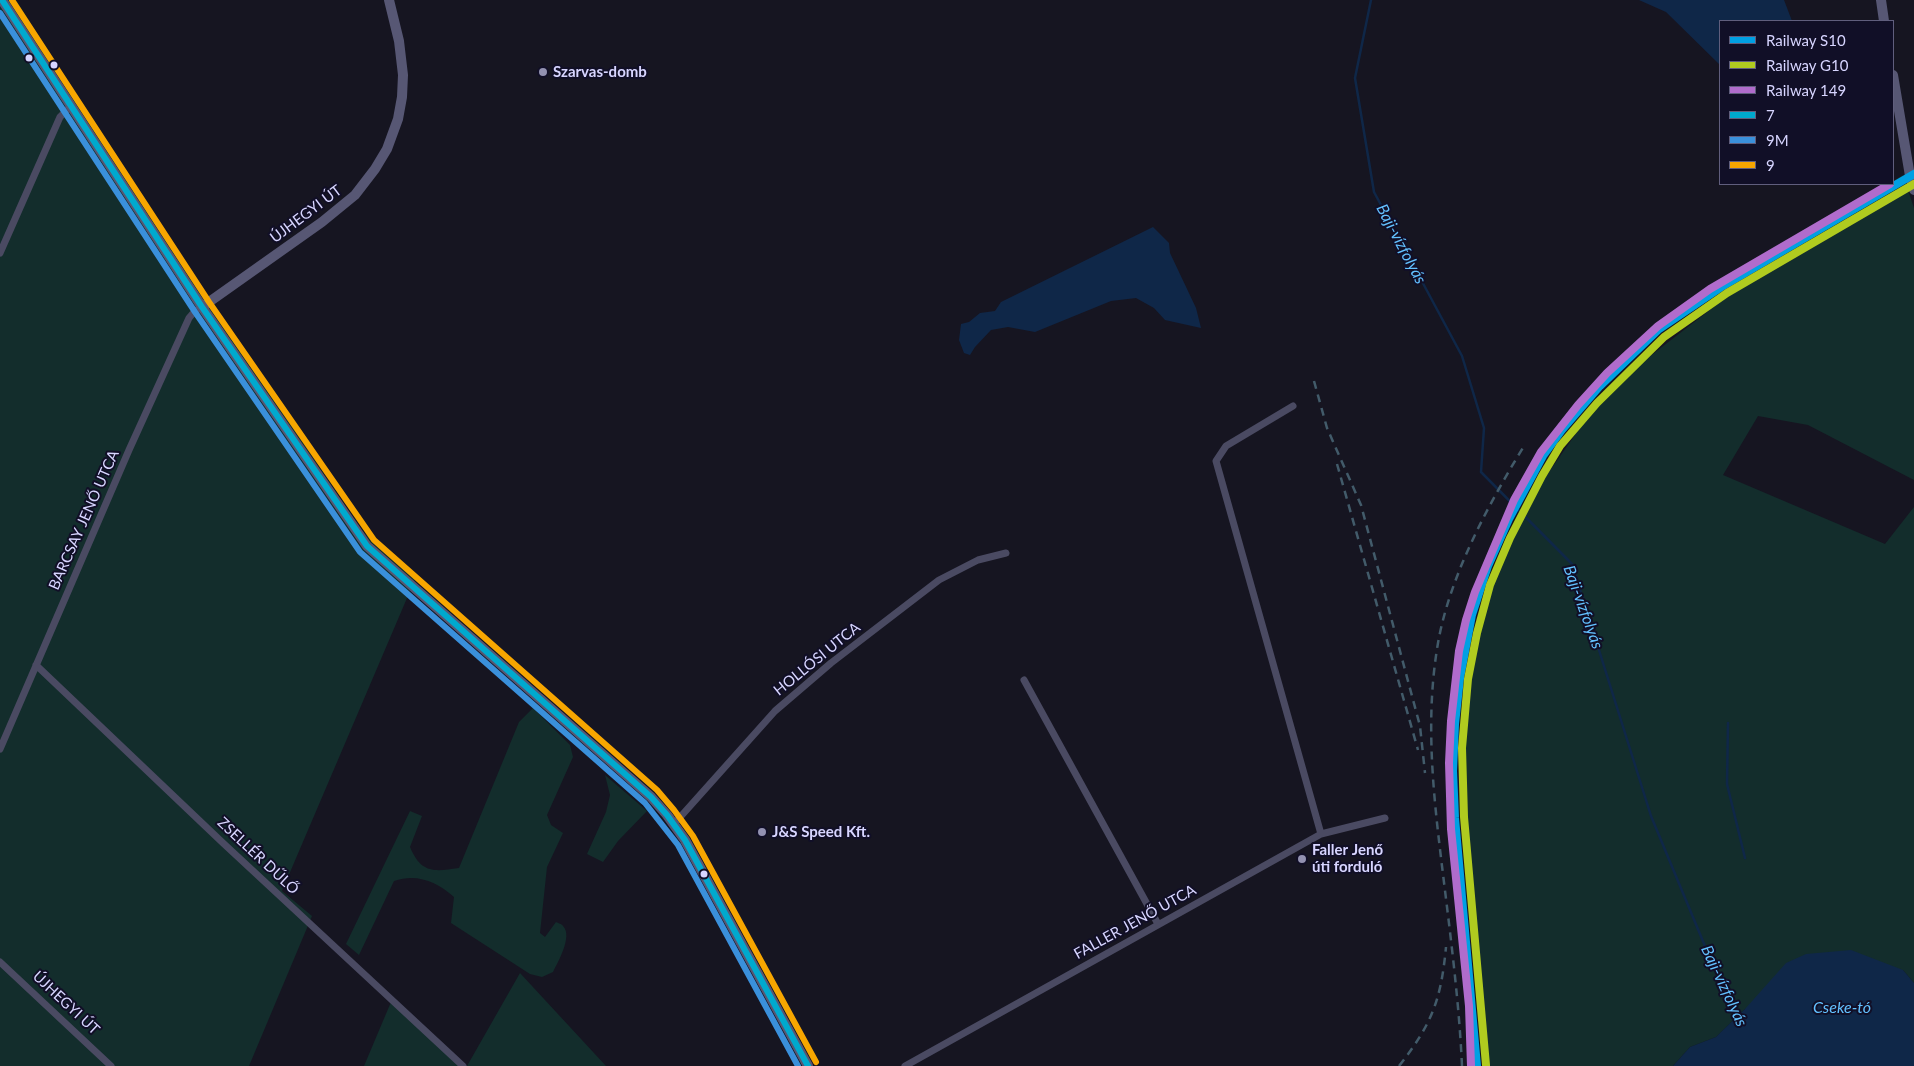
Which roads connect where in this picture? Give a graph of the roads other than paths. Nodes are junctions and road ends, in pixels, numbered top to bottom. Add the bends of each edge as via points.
1 (2, 0) edge
2 (389, 0) edge
3 (1881, 0) edge
4 (1884, 20) edge
5 (1894, 81) edge
6 (71, 106) junction
7 (1914, 190) edge
8 (0, 253) edge
9 (202, 308) junction
10 (1293, 406) dead end
11 (1006, 553) dead end
12 (36, 665) junction
13 (1024, 680) dead end
14 (0, 749) edge
15 (1385, 818) dead end
16 (674, 824) junction
17 (1321, 834) junction
18 (1158, 924) junction
19 (0, 962) edge
20 (108, 1065) edge
21 (463, 1066) edge
22 (808, 1066) edge
23 (905, 1066) edge

1 - 6 main road
2 - 9 main road, ÚJHEGYI ÚT via 399,41 402,97 388,149 355,195
3 - 4 main road
5 - 7 main road
6 - 8 street via 60,117
6 - 9 main road
9 - 12 street, BARCSAY JENŐ UTCA via 189,318
9 - 16 main road via 367,546 651,797
10 - 17 street via 1226,446 1216,461
11 - 16 street, HOLLÓSI UTCA via 978,560 939,580 831,663 775,711
12 - 14 street, BARCSAY JENŐ UTCA
12 - 21 street, ZSELLÉR DŰLŐ
13 - 18 street
15 - 17 street, FALLER JENŐ UTCA
16 - 22 main road
17 - 18 street, FALLER JENŐ UTCA
18 - 23 street, FALLER JENŐ UTCA
19 - 20 street, ÚJHEGYI ÚT

